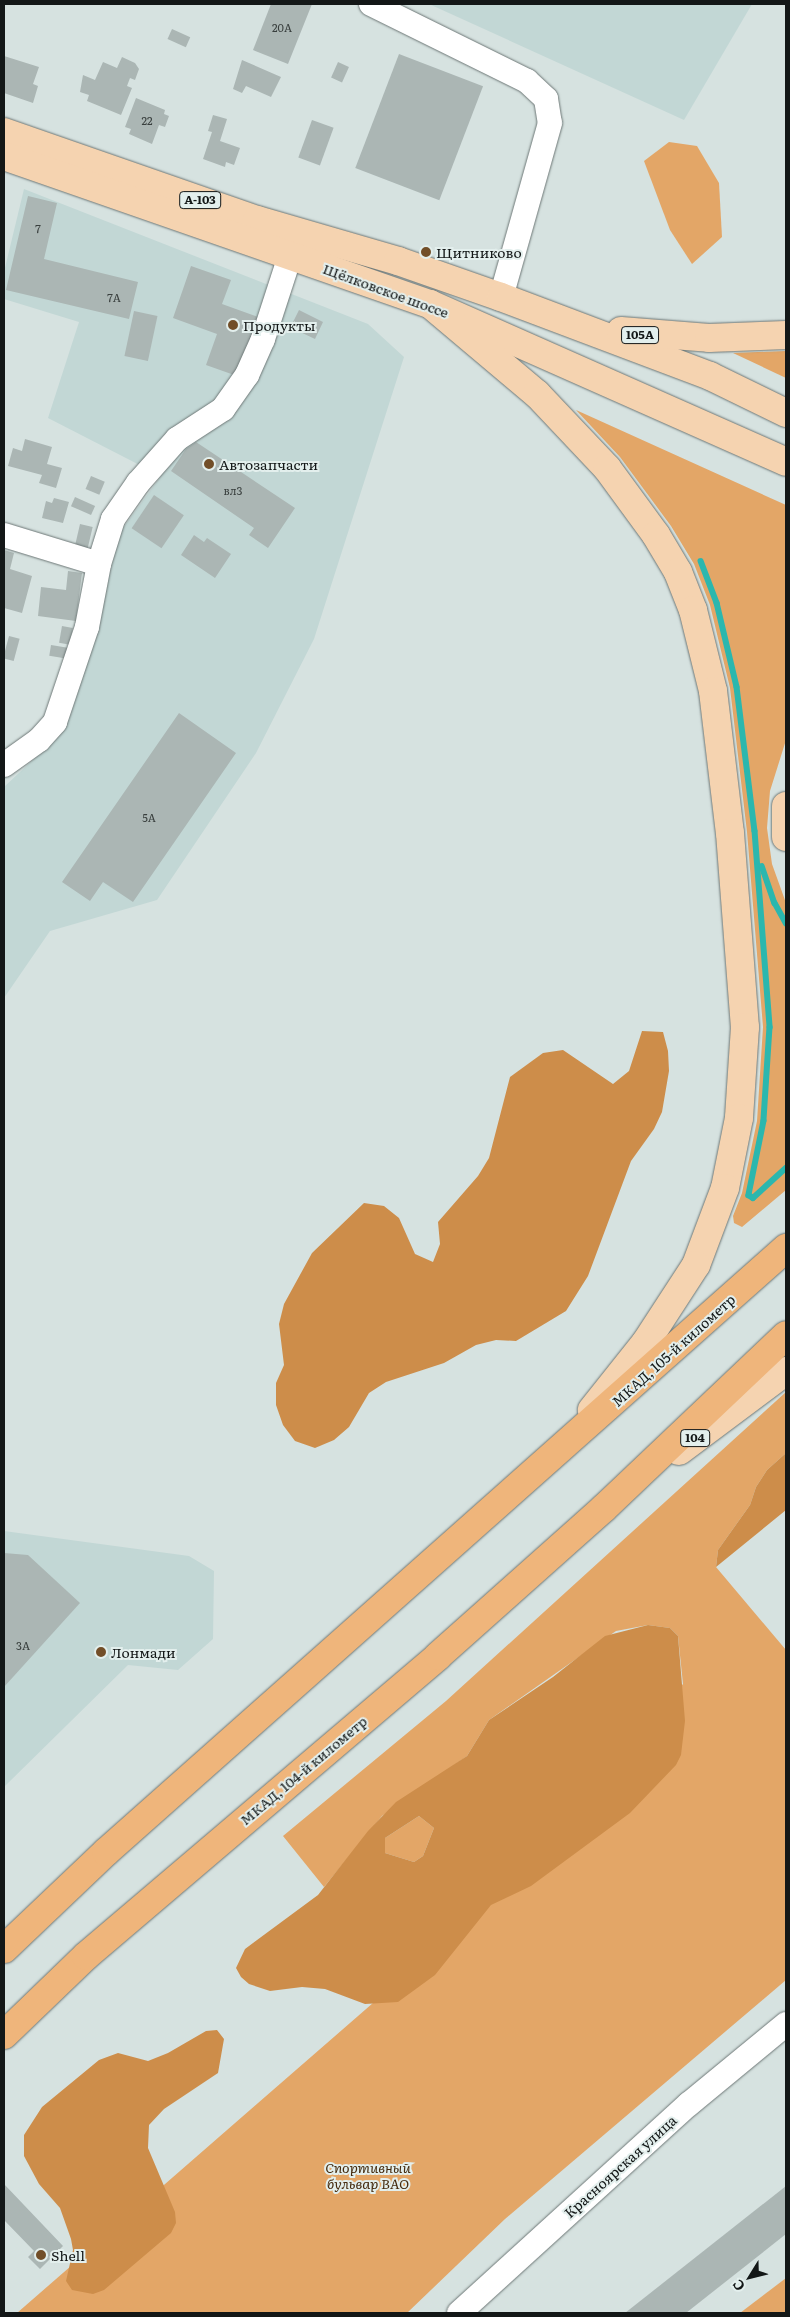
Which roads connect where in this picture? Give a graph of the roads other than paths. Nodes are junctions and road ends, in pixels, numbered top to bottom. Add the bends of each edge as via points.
1 (371, 4) edge
2 (4, 132) edge
3 (4, 156) edge
4 (290, 256) junction
5 (501, 297) junction
6 (430, 304) junction
7 (572, 324) junction
8 (786, 335) edge
9 (786, 413) edge
10 (786, 462) edge
11 (4, 535) edge
12 (99, 564) junction
13 (4, 765) edge
14 (786, 806) edge
15 (786, 838) edge
16 (786, 1248) edge
17 (786, 1335) edge
18 (786, 1371) edge
19 (560, 1452) junction
20 (604, 1508) junction
21 (4, 1950) edge
22 (786, 2024) edge
23 (4, 2034) edge
24 (459, 2313) edge

1 - 5 street via 527,81 546,98 550,123
2 - 5 main road, Щёлковское шоссе / А-103 via 257,220 398,261
3 - 4 main road, Щёлковское шоссе / А-103
4 - 6 main road, Щёлковское шоссе / А-103
4 - 12 street via 263,339 247,375 223,409 177,439 138,483 113,519
5 - 7 main road, Щёлковское шоссе / А-103
6 - 10 main road, Щёлковское шоссе / А-103
6 - 19 main road via 537,394 607,468 656,535 678,572 694,610 713,691 730,833 745,1027 739,1118 725,1188 696,1265 646,1342
7 - 8 main road, 105A via 644,335 709,338
7 - 9 main road, Щёлковское шоссе via 710,376
11 - 12 street
12 - 13 street via 87,627 55,722 39,740
14 - 15 main road
16 - 19 highway, МКАД, 105-й километр
17 - 20 highway
18 - 20 main road, 104
19 - 21 highway via 113,1845
20 - 23 highway, МКАД, 104-й километр via 438,1656 93,1950
22 - 24 street, Красноярская улица via 689,2104

